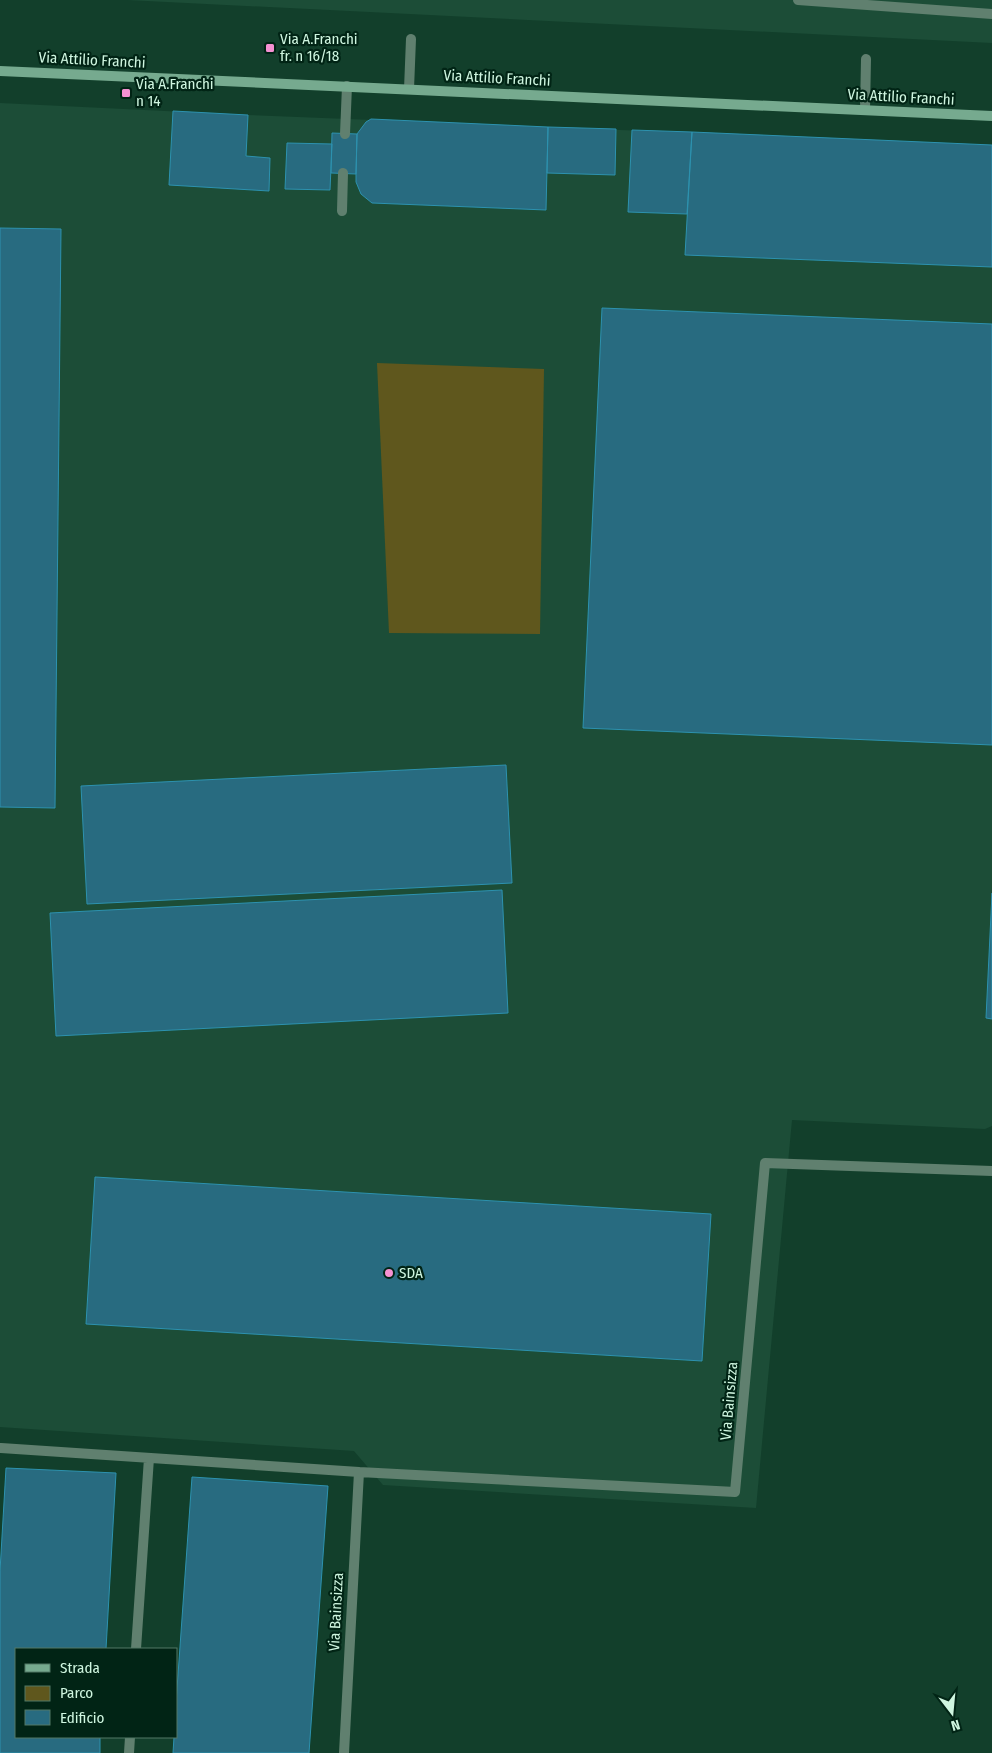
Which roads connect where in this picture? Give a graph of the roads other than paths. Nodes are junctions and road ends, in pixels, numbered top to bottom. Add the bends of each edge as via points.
1 (798, 0) edge
2 (992, 14) edge
3 (411, 39) dead end
4 (866, 60) dead end
5 (0, 70) edge
6 (347, 86) junction
7 (409, 89) junction
8 (865, 110) junction
9 (992, 116) edge
10 (345, 134) dead end
11 (343, 173) dead end
12 (342, 211) dead end
13 (992, 1171) edge
14 (1, 1448) dead end
15 (150, 1458) junction
16 (359, 1472) junction
17 (136, 1648) edge
18 (130, 1738) edge
19 (129, 1753) edge
20 (344, 1753) edge

1 - 2 lane
3 - 7 lane
4 - 8 lane
5 - 6 street, Via Attilio Franchi
6 - 7 street, Via Attilio Franchi
6 - 10 lane
7 - 8 street, Via Attilio Franchi
8 - 9 street, Via Attilio Franchi
11 - 12 lane
13 - 16 lane, Via Bainsizza via 765,1163 735,1492
14 - 15 lane, Via Bainsizza
15 - 16 lane, Via Bainsizza
15 - 17 lane
16 - 20 lane, Via Bainsizza
18 - 19 lane

